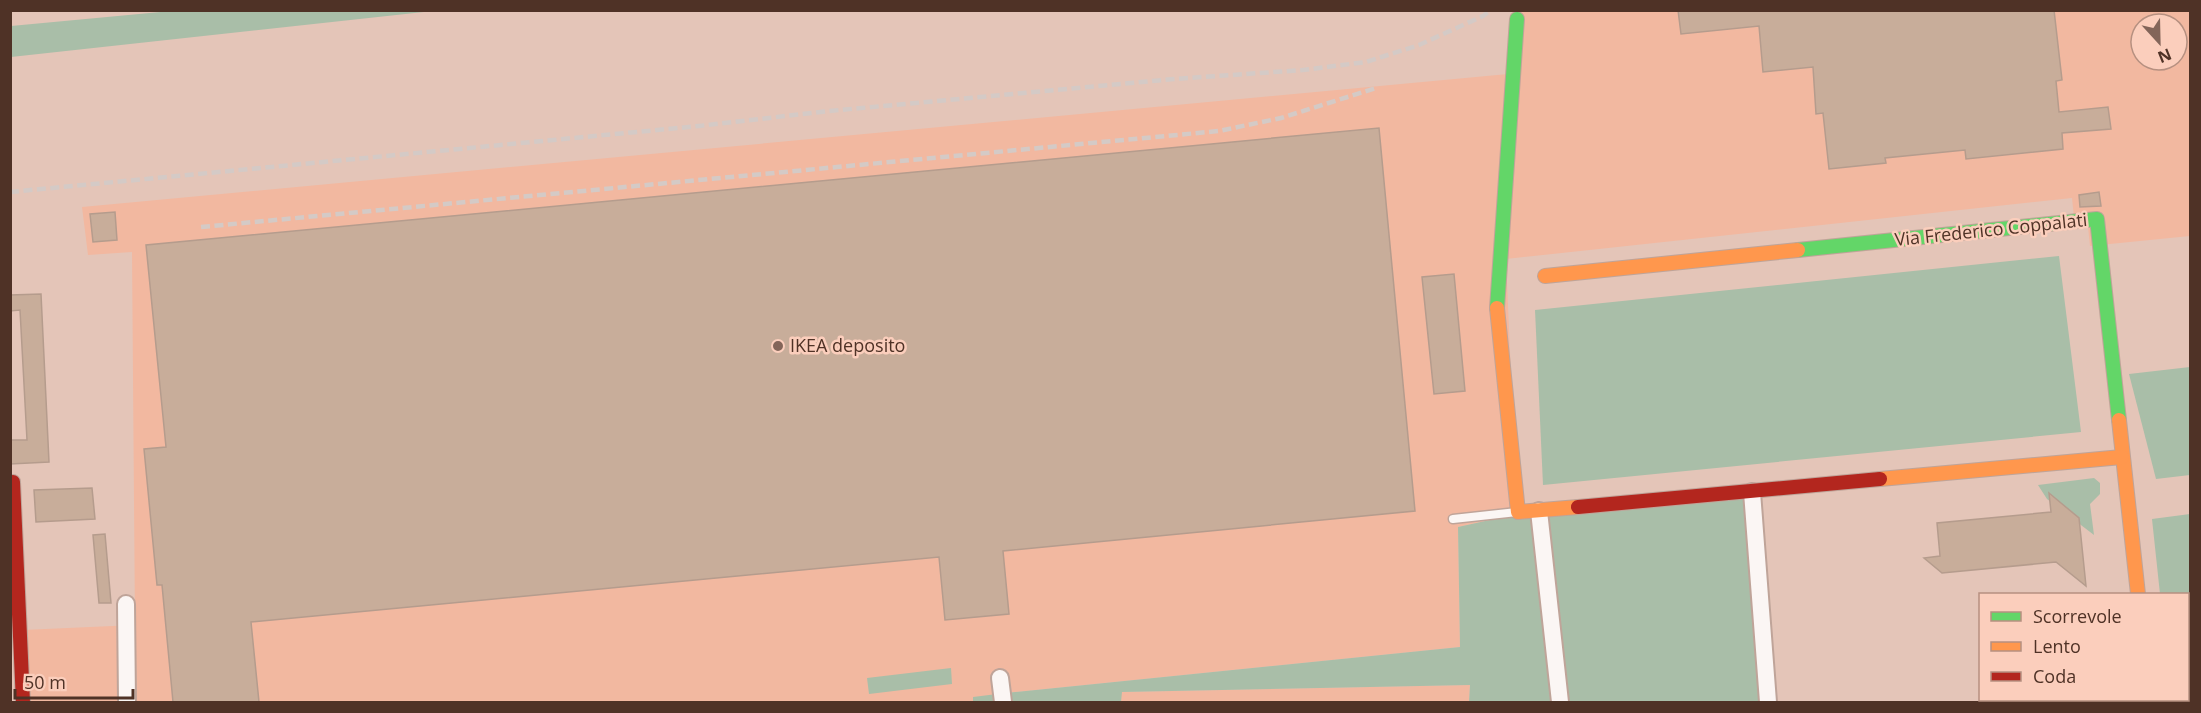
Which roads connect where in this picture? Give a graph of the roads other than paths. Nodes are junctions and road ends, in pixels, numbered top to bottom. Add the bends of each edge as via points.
1 (1516, 19) dead end
2 (1545, 276) dead end
3 (2122, 457) junction
4 (13, 482) dead end
5 (1752, 492) junction
6 (1539, 511) junction
7 (1518, 512) junction
8 (1453, 519) dead end
9 (2138, 593) edge
10 (126, 604) dead end
11 (1000, 678) dead end
12 (23, 702) edge
13 (127, 702) edge
14 (1003, 702) edge
15 (1560, 702) edge
16 (1768, 702) edge

1 - 7 street via 1497,303
2 - 3 street, Via Frederico Coppalati via 2097,219
3 - 5 street
3 - 9 street, Via Frederico Coppalati
4 - 12 street
5 - 6 street
5 - 16 street
6 - 7 street
6 - 15 street
7 - 8 lane
10 - 13 street
11 - 14 street

